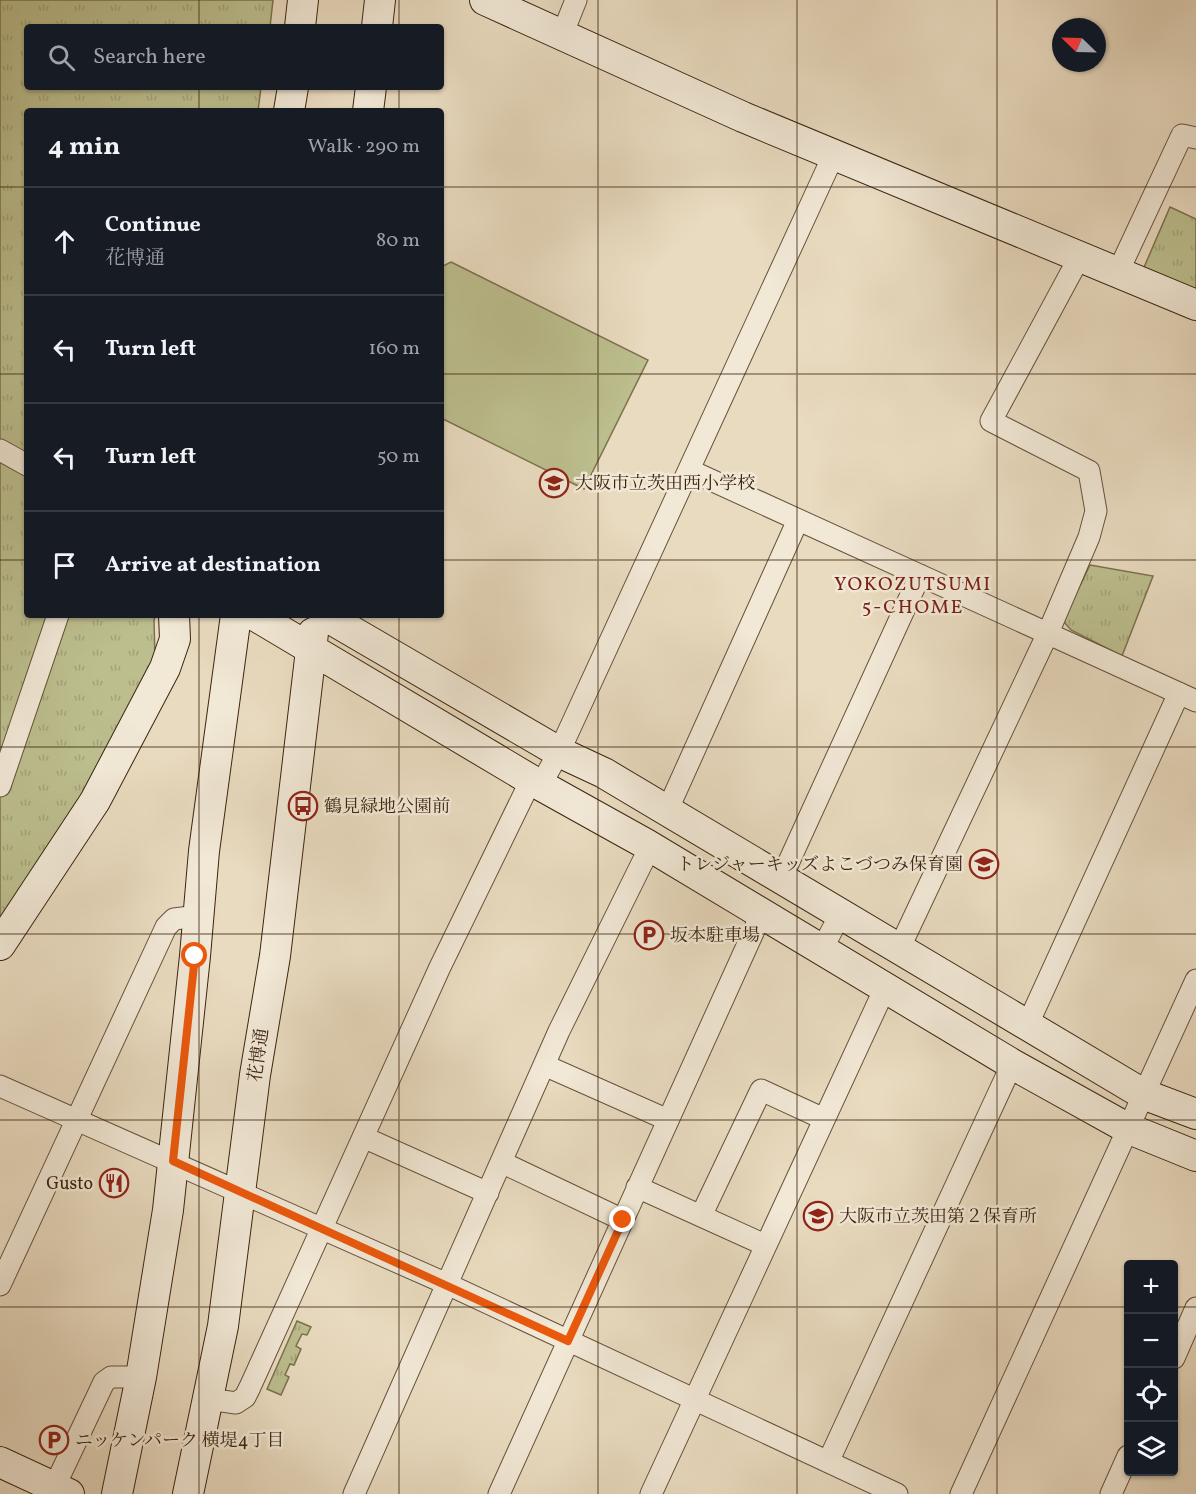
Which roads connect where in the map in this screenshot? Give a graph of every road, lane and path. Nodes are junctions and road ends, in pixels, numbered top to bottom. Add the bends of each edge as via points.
1 (303, 0) edge
2 (380, 0) edge
3 (485, 0) edge
4 (576, 0) edge
5 (300, 24) edge
6 (377, 24) edge
7 (561, 35) junction
8 (292, 90) edge
9 (371, 90) edge
10 (290, 108) edge
11 (368, 108) edge
12 (1196, 138) edge
13 (834, 154) junction
14 (1080, 256) junction
15 (1118, 272) junction
16 (1196, 305) edge
17 (0, 450) edge
18 (24, 463) edge
19 (688, 470) junction
20 (798, 520) junction
21 (920, 575) junction
22 (57, 618) edge
23 (174, 618) edge
24 (236, 618) edge
25 (259, 618) edge
26 (314, 618) edge
27 (329, 618) edge
28 (1048, 633) junction
29 (312, 652) junction
30 (1187, 697) edge
31 (559, 752) junction
32 (535, 783) junction
33 (0, 786) edge
34 (667, 810) junction
35 (650, 847) junction
36 (781, 879) junction
37 (761, 915) junction
38 (840, 915) junction
39 (198, 916) junction
40 (0, 945) edge
41 (899, 949) junction
42 (820, 951) junction
43 (1196, 980) edge
44 (885, 988) junction
45 (1027, 1026) junction
46 (1012, 1064) junction
47 (544, 1065) junction
48 (0, 1086) edge
49 (1143, 1094) junction
50 (1196, 1114) edge
51 (77, 1119) junction
52 (824, 1119) junction
53 (668, 1120) junction
54 (1127, 1128) junction
55 (363, 1137) junction
56 (1196, 1156) edge
57 (173, 1161) junction
58 (501, 1162) junction
59 (637, 1188) junction
60 (241, 1193) junction
61 (488, 1193) junction
62 (701, 1216) junction
63 (623, 1220) junction
64 (320, 1229) junction
65 (765, 1245) junction
66 (447, 1284) junction
67 (0, 1285) edge
68 (1196, 1308) edge
69 (568, 1341) junction
70 (1178, 1347) edge
71 (141, 1377) junction
72 (694, 1398) junction
73 (208, 1399) junction
74 (829, 1460) junction
75 (0, 1462) edge
76 (1124, 1465) edge
77 (58, 1492) edge
78 (117, 1494) edge
79 (189, 1494) edge
80 (354, 1494) edge
81 (500, 1494) edge
82 (651, 1494) edge
83 (897, 1494) edge
84 (961, 1494) edge
85 (1111, 1494) edge

1 - 5 street
2 - 6 street
3 - 7 street
4 - 7 street
7 - 13 street
8 - 10 street
9 - 11 street
12 - 15 street via 1182,135
13 - 14 street
13 - 19 street
14 - 15 street
14 - 28 street via 991,421 1089,471 1096,511 1089,537
15 - 16 street
17 - 18 street
19 - 20 street
19 - 31 street
20 - 21 street
20 - 34 street
21 - 28 street
21 - 36 street
22 - 33 street
23 - 40 street via 175,639 165,668 95,801
24 - 39 street
25 - 29 street
26 - 29 street, 花博通
27 - 31 street
28 - 30 street
28 - 41 street
29 - 32 street
29 - 60 street, 花博通
30 - 45 street
31 - 32 street
31 - 34 street
32 - 35 street
32 - 55 street
34 - 36 street
35 - 37 street
35 - 47 street
36 - 38 street
37 - 42 street
37 - 53 street
38 - 41 street
38 - 42 street
39 - 51 street via 174,919 166,927
39 - 57 street
41 - 45 street
42 - 44 street
43 - 49 street
44 - 46 street
44 - 52 street
45 - 49 street
46 - 54 street
46 - 74 street
47 - 53 street
47 - 58 street
48 - 51 street
49 - 50 street
49 - 54 street
51 - 57 street
51 - 67 street
52 - 62 street via 761,1090
52 - 65 street
53 - 59 street
54 - 56 street
54 - 84 street
55 - 61 street
55 - 64 street
57 - 60 street
57 - 71 street
58 - 61 street
58 - 63 street
59 - 62 street
59 - 63 street
60 - 64 street
60 - 73 street, 花博通 via 223,1326
61 - 66 street
62 - 65 street
63 - 69 street
64 - 66 street
64 - 73 street via 245,1397 234,1403
65 - 72 street
66 - 69 street
66 - 80 street
68 - 70 street
69 - 72 street
69 - 81 street
71 - 77 street via 111,1377 104,1382
71 - 78 street
72 - 74 street
72 - 82 street
73 - 79 street, 花博通
74 - 83 street
75 - 77 street
76 - 85 street

